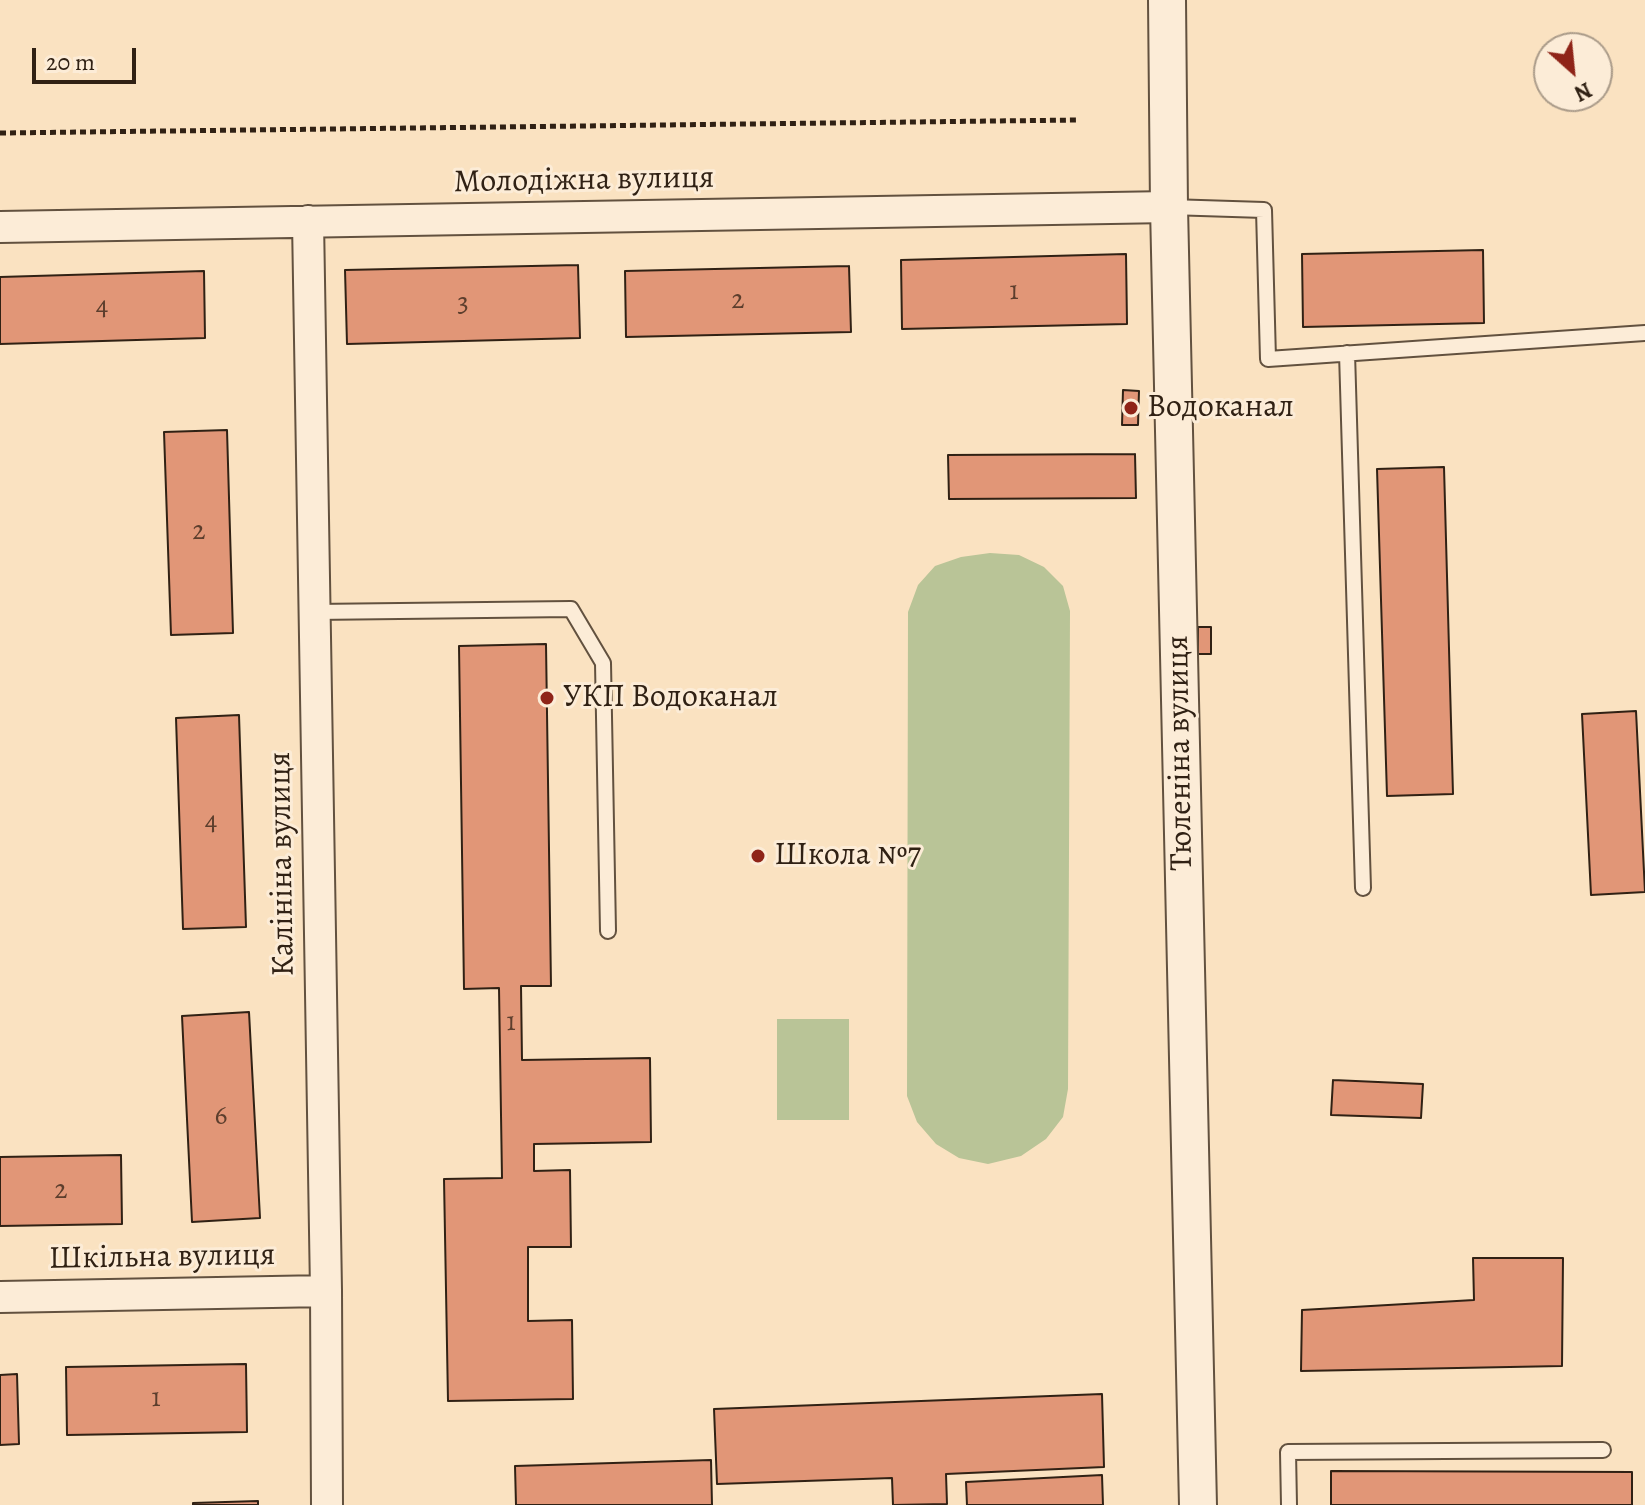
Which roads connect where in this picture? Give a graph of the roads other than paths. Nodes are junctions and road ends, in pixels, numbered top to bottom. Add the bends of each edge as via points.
1 (1167, 0) edge
2 (1169, 207) junction
3 (308, 221) junction
4 (0, 227) edge
5 (1645, 333) edge
6 (1347, 353) junction
7 (314, 612) junction
8 (1363, 888) dead end
9 (608, 931) dead end
10 (326, 1291) junction
11 (0, 1297) edge
12 (1603, 1450) dead end
13 (327, 1505) edge
14 (1198, 1505) edge
15 (1289, 1505) edge

1 - 2 street, Тюленіна вулиця
2 - 3 street, Молодіжна вулиця
2 - 6 lane via 1264,210 1268,359
2 - 14 street, Тюленіна вулиця
3 - 4 street, Молодіжна вулиця
3 - 7 street, Калініна вулиця
5 - 6 lane
6 - 8 lane
7 - 9 lane via 571,609 603,663
7 - 10 street, Калініна вулиця
10 - 11 street, Шкільна вулиця
10 - 13 street, Калініна вулиця
12 - 15 lane via 1288,1452

